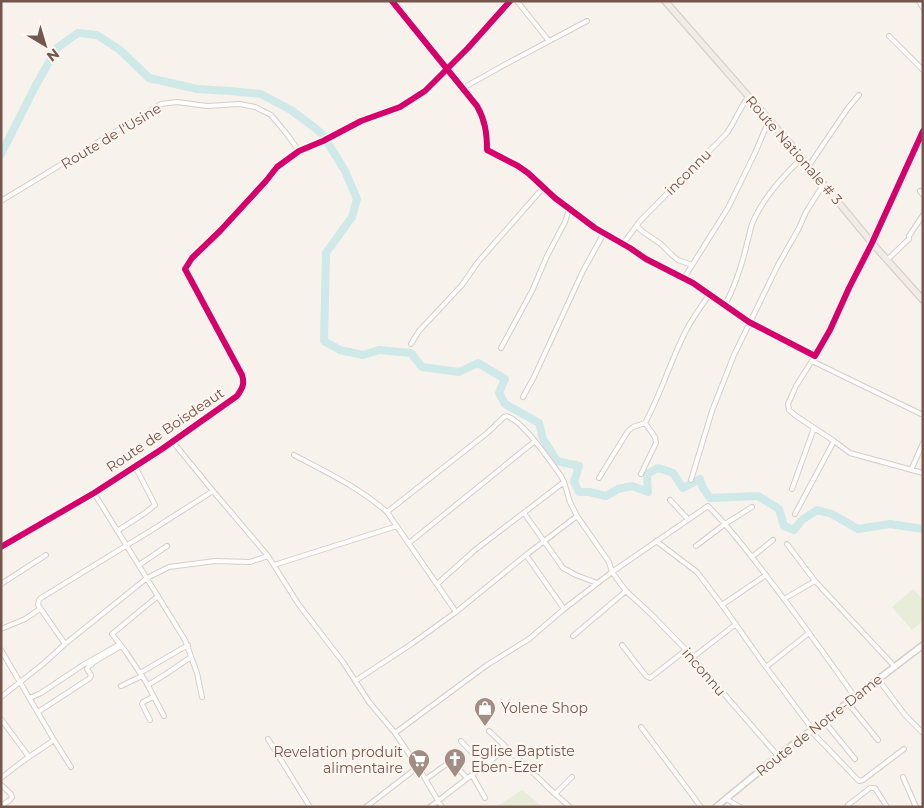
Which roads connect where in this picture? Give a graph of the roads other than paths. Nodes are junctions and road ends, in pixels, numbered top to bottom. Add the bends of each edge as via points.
1 (392, 1) edge
2 (510, 1) edge
3 (517, 1) edge
4 (665, 1) edge
5 (919, 1) edge
6 (923, 8) edge
7 (588, 21) dead end
8 (889, 36) dead end
9 (549, 41) junction
10 (448, 69) junction
11 (923, 70) edge
12 (463, 88) junction
13 (859, 94) dead end
14 (748, 97) junction
15 (769, 120) junction
16 (923, 131) edge
17 (300, 151) junction
18 (801, 159) junction
19 (808, 167) junction
20 (824, 185) junction
21 (543, 188) junction
22 (1, 202) edge
23 (569, 209) junction
24 (923, 215) edge
25 (637, 226) junction
26 (604, 233) junction
27 (624, 244) junction
28 (872, 244) junction
29 (887, 260) junction
30 (692, 265) junction
31 (684, 278) junction
32 (709, 295) junction
33 (923, 300) edge
34 (725, 306) junction
35 (749, 322) junction
36 (411, 344) dead end
37 (501, 348) dead end
38 (815, 356) junction
39 (812, 361) junction
40 (523, 397) dead end
41 (921, 414) dead end
42 (645, 423) junction
43 (814, 428) junction
44 (535, 441) junction
45 (834, 441) junction
46 (173, 442) junction
47 (923, 443) edge
48 (294, 454) dead end
49 (135, 466) junction
50 (911, 470) junction
51 (923, 473) edge
52 (641, 474) dead end
53 (599, 478) dead end
54 (691, 480) dead end
55 (564, 482) junction
56 (792, 489) dead end
57 (213, 491) junction
58 (94, 493) junction
59 (670, 500) dead end
60 (752, 507) dead end
61 (387, 512) junction
62 (524, 512) junction
63 (795, 514) dead end
64 (577, 516) junction
65 (688, 519) junction
66 (725, 524) junction
67 (397, 526) junction
68 (118, 531) junction
69 (773, 540) dead end
70 (544, 541) junction
71 (656, 542) junction
72 (409, 543) junction
73 (787, 544) dead end
74 (1, 546) edge
75 (127, 546) junction
76 (167, 546) dead end
77 (696, 546) dead end
78 (46, 555) dead end
79 (526, 555) junction
80 (268, 556) junction
81 (752, 557) junction
82 (139, 565) junction
83 (274, 565) junction
84 (612, 572) junction
85 (766, 575) junction
86 (147, 578) junction
87 (815, 581) junction
88 (597, 583) junction
89 (1, 584) edge
90 (437, 584) junction
91 (626, 591) junction
92 (158, 596) junction
93 (784, 599) junction
94 (722, 605) junction
95 (40, 608) junction
96 (564, 609) junction
97 (456, 612) junction
98 (736, 624) junction
99 (1, 629) edge
100 (809, 633) junction
101 (573, 636) dead end
102 (65, 644) junction
103 (120, 645) junction
104 (188, 645) junction
105 (622, 645) dead end
106 (923, 645) edge
107 (1, 650) edge
108 (686, 650) junction
109 (191, 657) junction
110 (692, 658) junction
111 (895, 666) junction
112 (766, 667) junction
113 (141, 675) junction
114 (878, 679) junction
115 (356, 681) junction
116 (21, 682) junction
117 (148, 685) junction
118 (122, 686) dead end
119 (153, 696) junction
120 (202, 696) dead end
121 (855, 697) junction
122 (1, 698) edge
123 (30, 698) junction
124 (848, 703) junction
125 (38, 712) junction
126 (164, 716) dead end
127 (1, 719) edge
128 (150, 720) dead end
129 (824, 721) junction
130 (641, 728) dead end
131 (812, 730) junction
132 (490, 731) dead end
133 (395, 733) junction
134 (923, 733) edge
135 (268, 739) dead end
136 (54, 740) junction
137 (878, 740) dead end
138 (461, 741) dead end
139 (508, 748) junction
140 (904, 749) dead end
141 (778, 756) junction
142 (29, 757) junction
143 (855, 759) dead end
144 (484, 766) junction
145 (71, 767) dead end
146 (418, 767) junction
147 (472, 775) junction
148 (572, 777) dead end
149 (903, 777) dead end
150 (1, 778) edge
151 (467, 778) junction
152 (426, 779) junction
153 (1, 785) edge
154 (556, 794) junction
155 (485, 798) dead end
156 (726, 799) junction
157 (438, 801) junction
158 (848, 805) dead end
159 (1, 806) edge
160 (369, 806) edge
161 (310, 807) edge
162 (430, 807) edge
163 (442, 807) edge
164 (570, 807) edge
165 (701, 807) edge
166 (716, 807) edge
167 (740, 807) edge
168 (887, 807) edge
169 (916, 807) edge

1 - 10 street
2 - 10 street, Route de Boisdeaut
3 - 9 street
4 - 14 main road, Route Nationale # 3
5 - 6 street
7 - 9 street
8 - 11 street
9 - 12 street
10 - 12 street
10 - 17 street, Route de Boisdeaut via 425,91 400,107 361,121
12 - 21 street via 483,118 487,150 518,166
13 - 19 street
14 - 15 main road, Route Nationale # 3
14 - 25 street, inconnu via 723,137
15 - 18 main road, Route Nationale # 3
15 - 30 street via 728,208
16 - 28 street
17 - 22 street, Route de l'Usine via 272,115 255,107 240,104 161,104
17 - 46 street, Route de Boisdeaut via 277,167 192,258 185,270 242,375 243,388 237,396
18 - 19 main road, Route Nationale # 3
18 - 34 street via 771,192 756,215
19 - 20 main road, Route Nationale # 3
20 - 28 main road, Route Nationale # 3
20 - 35 street via 806,212
21 - 23 street
21 - 36 street via 418,331
23 - 26 street
23 - 37 street via 532,291
24 - 29 street via 909,239
25 - 27 street, inconnu
25 - 30 street via 678,260
26 - 27 street
26 - 40 street
27 - 31 street
28 - 29 main road, Route Nationale # 3
28 - 38 street
29 - 33 main road, Route Nationale # 3
30 - 31 street
31 - 32 street
32 - 34 street
32 - 42 street via 688,326
34 - 35 street
35 - 38 street
35 - 54 street via 715,403
38 - 39 street
39 - 41 street
39 - 43 street via 788,404 789,410
42 - 52 street via 656,444
42 - 53 street via 628,431
43 - 45 street
43 - 56 street
44 - 55 street
44 - 61 street via 512,418 504,417
44 - 72 street
45 - 50 street via 850,453
45 - 63 street
46 - 49 street, Route de Boisdeaut
46 - 57 street
47 - 50 street
48 - 61 street via 374,500
49 - 58 street, Route de Boisdeaut
49 - 68 street via 155,505
50 - 51 street
55 - 62 street
55 - 64 street
57 - 75 street
57 - 80 street
58 - 68 street
58 - 74 street, Route de Boisdeaut
59 - 65 street
60 - 66 street
61 - 67 street
62 - 70 street
62 - 90 street
64 - 70 street
64 - 84 street via 609,562
65 - 66 street via 708,506
65 - 71 street
66 - 77 street
66 - 81 street
67 - 72 street
67 - 83 street
68 - 75 street
69 - 81 street
70 - 79 street
70 - 88 street via 563,568
71 - 84 street
71 - 94 street via 697,572
72 - 90 street
73 - 87 street
75 - 82 street
75 - 95 street via 41,598
76 - 82 street
78 - 89 street
79 - 96 street
79 - 97 street
80 - 83 street
80 - 86 street via 250,562 215,561 169,567
81 - 85 street
82 - 86 street
83 - 115 street via 299,605
84 - 88 street
84 - 91 street, inconnu
85 - 93 street
85 - 94 street
86 - 92 street
86 - 102 street
87 - 93 street
87 - 111 street
88 - 96 street
90 - 97 street
91 - 101 street
91 - 108 street, inconnu
92 - 103 street via 112,634
92 - 104 street
93 - 100 street
94 - 98 street
95 - 99 street
95 - 102 street
96 - 133 street via 529,639 487,665
97 - 115 street
98 - 110 street
98 - 112 street
100 - 112 street
100 - 121 street
102 - 116 street
103 - 113 street
103 - 123 street
103 - 125 street via 89,666 90,678
104 - 109 street
104 - 113 street
105 - 108 street via 650,678
106 - 111 street, Route de Notre-Dame
107 - 116 street
108 - 110 street, inconnu
109 - 117 street
109 - 120 street
110 - 141 street, inconnu
111 - 114 street, Route de Notre-Dame
112 - 131 street
113 - 117 street
113 - 118 street
114 - 121 street, Route de Notre-Dame
114 - 134 street
115 - 133 street
116 - 122 street
116 - 123 street
117 - 119 street
119 - 126 street
119 - 128 street via 142,704
121 - 124 street, Route de Notre-Dame
123 - 125 street
124 - 129 street, Route de Notre-Dame
124 - 137 street
125 - 136 street
127 - 142 street
129 - 131 street, Route de Notre-Dame
129 - 143 street
130 - 165 street
131 - 140 street via 859,781
131 - 141 street, Route de Notre-Dame
132 - 139 street
133 - 146 street
135 - 161 street
136 - 142 street
136 - 145 street
138 - 144 street
139 - 144 street
139 - 154 street
141 - 156 street, Route de Notre-Dame
142 - 150 street
144 - 147 street
146 - 152 street
146 - 160 street
147 - 151 street
147 - 155 street
148 - 154 street
149 - 169 street
151 - 152 street via 451,761
151 - 157 street
152 - 157 street
153 - 159 street via 12,797
154 - 164 street
156 - 166 street, Route de Notre-Dame
156 - 167 street
157 - 162 street
157 - 163 street
158 - 168 street via 870,788 875,788

